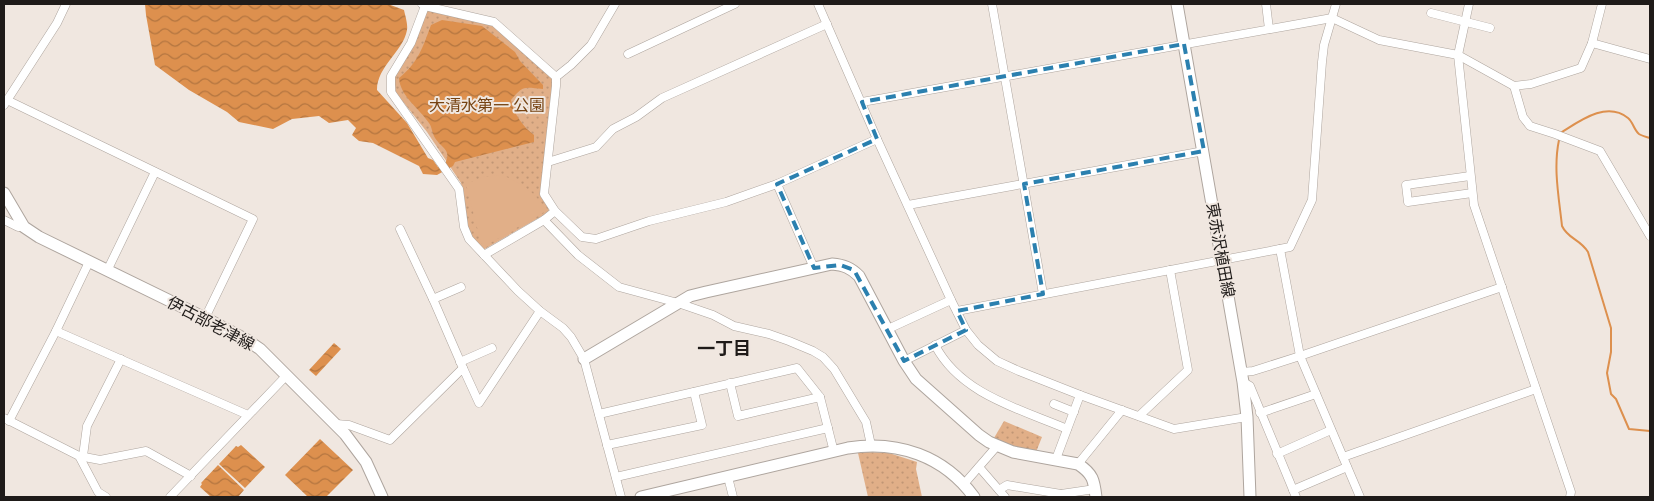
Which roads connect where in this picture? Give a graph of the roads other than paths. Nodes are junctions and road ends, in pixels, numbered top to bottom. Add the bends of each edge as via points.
1 (615, 4) edge
2 (735, 4) edge
3 (818, 4) edge
4 (992, 4) edge
5 (1177, 4) edge
6 (1266, 4) edge
7 (1336, 4) edge
8 (1469, 4) edge
9 (1602, 4) edge
10 (64, 5) edge
11 (423, 5) edge
12 (1431, 13) dead end
13 (1332, 18) junction
14 (1465, 21) junction
15 (827, 24) junction
16 (1490, 28) dead end
17 (1269, 29) junction
18 (1592, 43) junction
19 (1184, 44) junction
20 (628, 54) dead end
21 (1458, 55) junction
22 (1650, 59) edge
23 (1005, 76) junction
24 (556, 77) junction
25 (1514, 86) junction
26 (862, 102) junction
27 (5, 103) edge
28 (877, 139) junction
29 (1204, 151) junction
30 (548, 162) junction
31 (155, 172) junction
32 (1470, 176) junction
33 (777, 184) junction
34 (1024, 184) junction
35 (4, 193) edge
36 (1472, 193) junction
37 (908, 205) junction
38 (555, 211) junction
39 (4, 220) edge
40 (544, 220) junction
41 (24, 227) junction
42 (400, 229) dead end
43 (1650, 236) edge
44 (1280, 249) junction
45 (484, 255) junction
46 (1223, 259) junction
47 (89, 262) junction
48 (814, 268) junction
49 (1170, 270) junction
50 (107, 271) junction
51 (461, 287) dead end
52 (1502, 287) junction
53 (1043, 294) junction
54 (433, 299) junction
55 (951, 300) junction
56 (678, 303) junction
57 (540, 311) junction
58 (957, 311) junction
59 (205, 318) junction
60 (888, 329) junction
61 (966, 330) junction
62 (56, 331) junction
63 (936, 345) junction
64 (492, 348) dead end
65 (1300, 356) junction
66 (121, 359) junction
67 (584, 359) junction
68 (904, 361) junction
69 (461, 365) junction
70 (287, 376) junction
71 (1243, 377) junction
72 (730, 383) junction
73 (1536, 389) junction
74 (694, 392) junction
75 (1316, 394) junction
76 (820, 396) junction
77 (1080, 396) junction
78 (1054, 404) dead end
79 (1122, 410) junction
80 (1074, 412) junction
81 (599, 414) junction
82 (1260, 414) junction
83 (248, 415) junction
84 (1139, 416) junction
85 (1247, 417) junction
86 (7, 420) edge
87 (336, 424) junction
88 (828, 428) junction
89 (1067, 429) junction
90 (1331, 430) junction
91 (871, 445) junction
92 (607, 446) junction
93 (997, 446) junction
94 (834, 452) junction
95 (1277, 454) junction
96 (81, 456) junction
97 (1343, 457) junction
98 (1056, 459) junction
99 (1078, 464) junction
100 (979, 467) junction
101 (1347, 467) junction
102 (191, 476) junction
103 (616, 477) junction
104 (728, 477) junction
105 (964, 484) junction
106 (999, 490) junction
107 (1096, 493) edge
108 (1295, 494) edge
109 (1061, 496) edge
110 (106, 497) edge
111 (170, 497) edge
112 (382, 497) edge
113 (621, 497) edge
114 (641, 497) edge
115 (733, 497) edge
116 (974, 497) edge
117 (1005, 497) edge
118 (1250, 497) edge
119 (1360, 497) edge
120 (1570, 497) edge

1 - 24 street via 591,45
2 - 20 street
3 - 15 street
4 - 23 street
5 - 19 street, 東赤沢植田線
6 - 17 street
7 - 13 street
8 - 14 street
9 - 18 street
10 - 27 street via 57,23
11 - 24 street via 494,22
11 - 45 street via 412,43 391,76 391,92 459,189 464,227 469,240
12 - 14 street
13 - 17 street
13 - 21 street via 1379,40
13 - 44 street via 1322,62 1312,200 1290,247
14 - 16 street
14 - 21 street
15 - 26 street
15 - 30 street via 662,98 614,129 596,147
17 - 19 street
18 - 22 street
18 - 25 street via 1581,68
19 - 23 street
19 - 29 street, 東赤沢植田線
21 - 25 street
21 - 32 street
23 - 26 street
23 - 34 street
24 - 30 street
25 - 43 street via 1523,117 1530,126 1600,152
26 - 28 street
27 - 31 street
28 - 33 street
28 - 37 street
29 - 34 street
29 - 46 street, 東赤沢植田線
30 - 38 street via 544,194
31 - 50 street
31 - 59 street via 253,218
32 - 36 street
32 - 36 street via 1406,185 1408,202
33 - 38 street via 726,202 649,220 596,239 582,237
33 - 48 street
34 - 37 street
34 - 53 street
35 - 41 street, 伊古部老津線
36 - 52 street
37 - 55 street
38 - 40 street
39 - 41 street
40 - 45 street
40 - 56 street via 578,255 619,286
41 - 47 street, 伊古部老津線
42 - 54 street
44 - 46 street
44 - 65 street
45 - 57 street
46 - 49 street
46 - 71 street, 東赤沢植田線
47 - 50 street, 伊古部老津線
47 - 62 street
48 - 56 street via 690,296
48 - 60 street via 832,264 854,270
49 - 53 street
49 - 84 street via 1188,370
50 - 59 street, 伊古部老津線
51 - 54 street
52 - 65 street
52 - 73 street
53 - 58 street
54 - 69 street
55 - 58 street
55 - 60 street
56 - 67 street
56 - 91 street via 734,326 789,341 823,357 834,368 866,422
57 - 67 street via 563,328
57 - 69 street via 479,403
58 - 61 street
59 - 70 street, 伊古部老津線 via 260,349
60 - 68 street
61 - 63 street
61 - 77 street via 997,360
62 - 66 street
62 - 86 street
63 - 68 street
63 - 89 street via 944,362 979,392
64 - 69 street
65 - 71 street
65 - 75 street
66 - 83 street
66 - 96 street via 87,426
67 - 81 street
68 - 93 street via 925,387 979,436
69 - 87 street via 390,440 349,425
70 - 83 street
70 - 87 street, 伊古部老津線
71 - 82 street via 1250,386
71 - 85 street, 東赤沢植田線
72 - 74 street
72 - 76 street via 798,368
72 - 76 street via 738,416
73 - 97 street
73 - 120 street
74 - 81 street
74 - 92 street via 702,424
75 - 82 street
75 - 90 street
76 - 88 street
77 - 79 street
77 - 80 street
78 - 80 street
79 - 84 street
79 - 99 street
80 - 89 street
81 - 92 street
82 - 95 street
83 - 102 street
84 - 85 street via 1174,429
85 - 118 street, 東赤沢植田線
86 - 96 street
87 - 112 street, 伊古部老津線 via 362,457
88 - 94 street
88 - 103 street
89 - 98 street
90 - 95 street
90 - 97 street
91 - 94 street
91 - 105 street via 922,456
92 - 103 street
93 - 98 street
93 - 100 street
94 - 104 street
95 - 108 street
96 - 102 street via 100,460 146,451
96 - 110 street via 98,492
97 - 101 street
98 - 99 street
99 - 107 street via 1090,474
100 - 105 street
100 - 106 street
101 - 108 street
101 - 119 street
102 - 111 street
103 - 113 street
104 - 114 street
104 - 115 street
105 - 116 street
106 - 109 street via 1007,485
106 - 117 street
107 - 109 street

